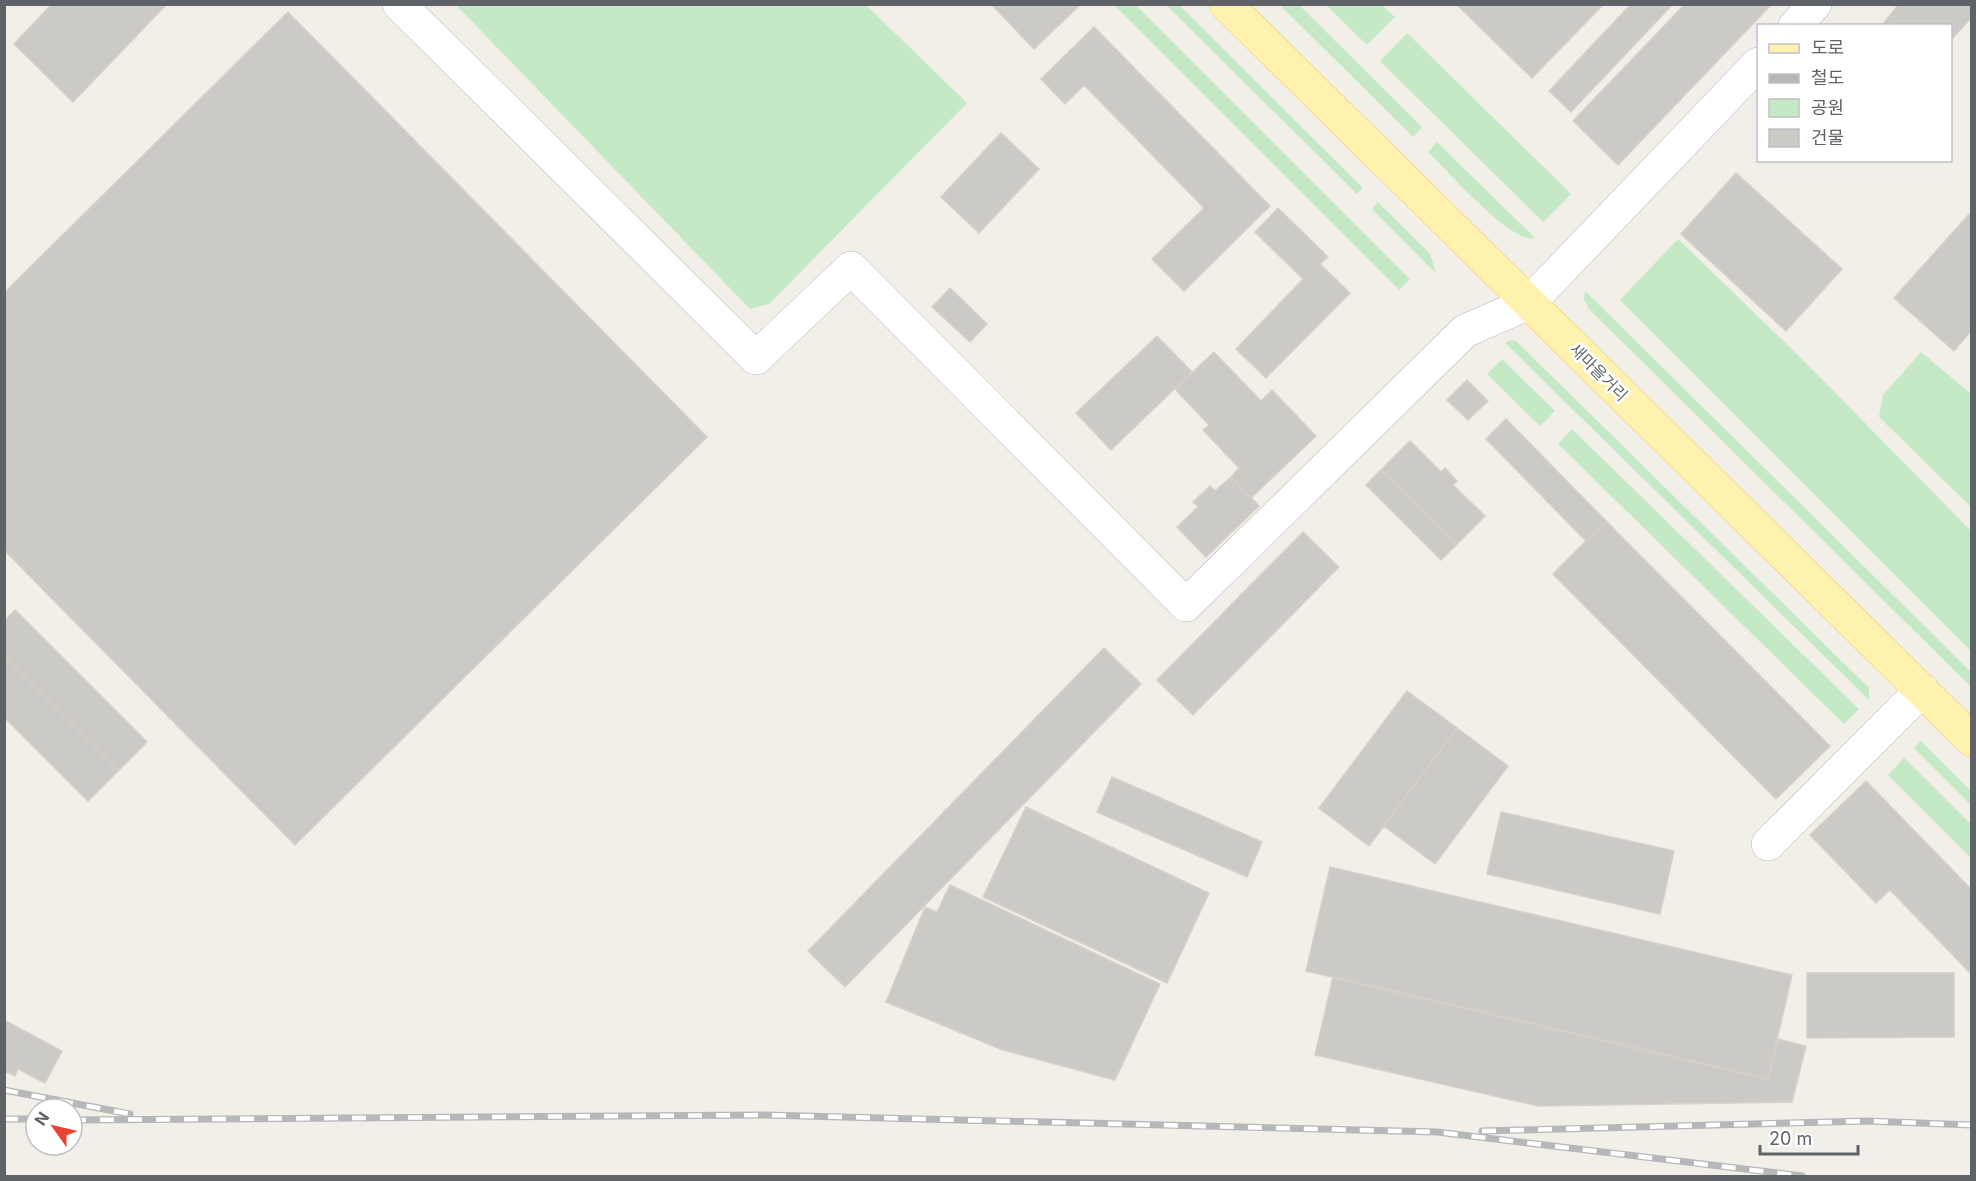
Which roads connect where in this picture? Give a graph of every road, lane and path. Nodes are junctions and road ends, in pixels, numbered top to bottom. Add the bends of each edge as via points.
1 (399, 4) edge
2 (1227, 4) edge
3 (1815, 4) edge
4 (1797, 24) edge
5 (1757, 65) edge
6 (1529, 303) junction
7 (1922, 690) junction
8 (1971, 740) edge
9 (1768, 844) dead end

1 - 6 street via 756,358 851,268 1186,605 1465,331
2 - 6 main road, 새마을거리
3 - 4 street
5 - 6 street
6 - 7 main road, 새마을거리
7 - 8 main road, 새마을거리
7 - 9 street

